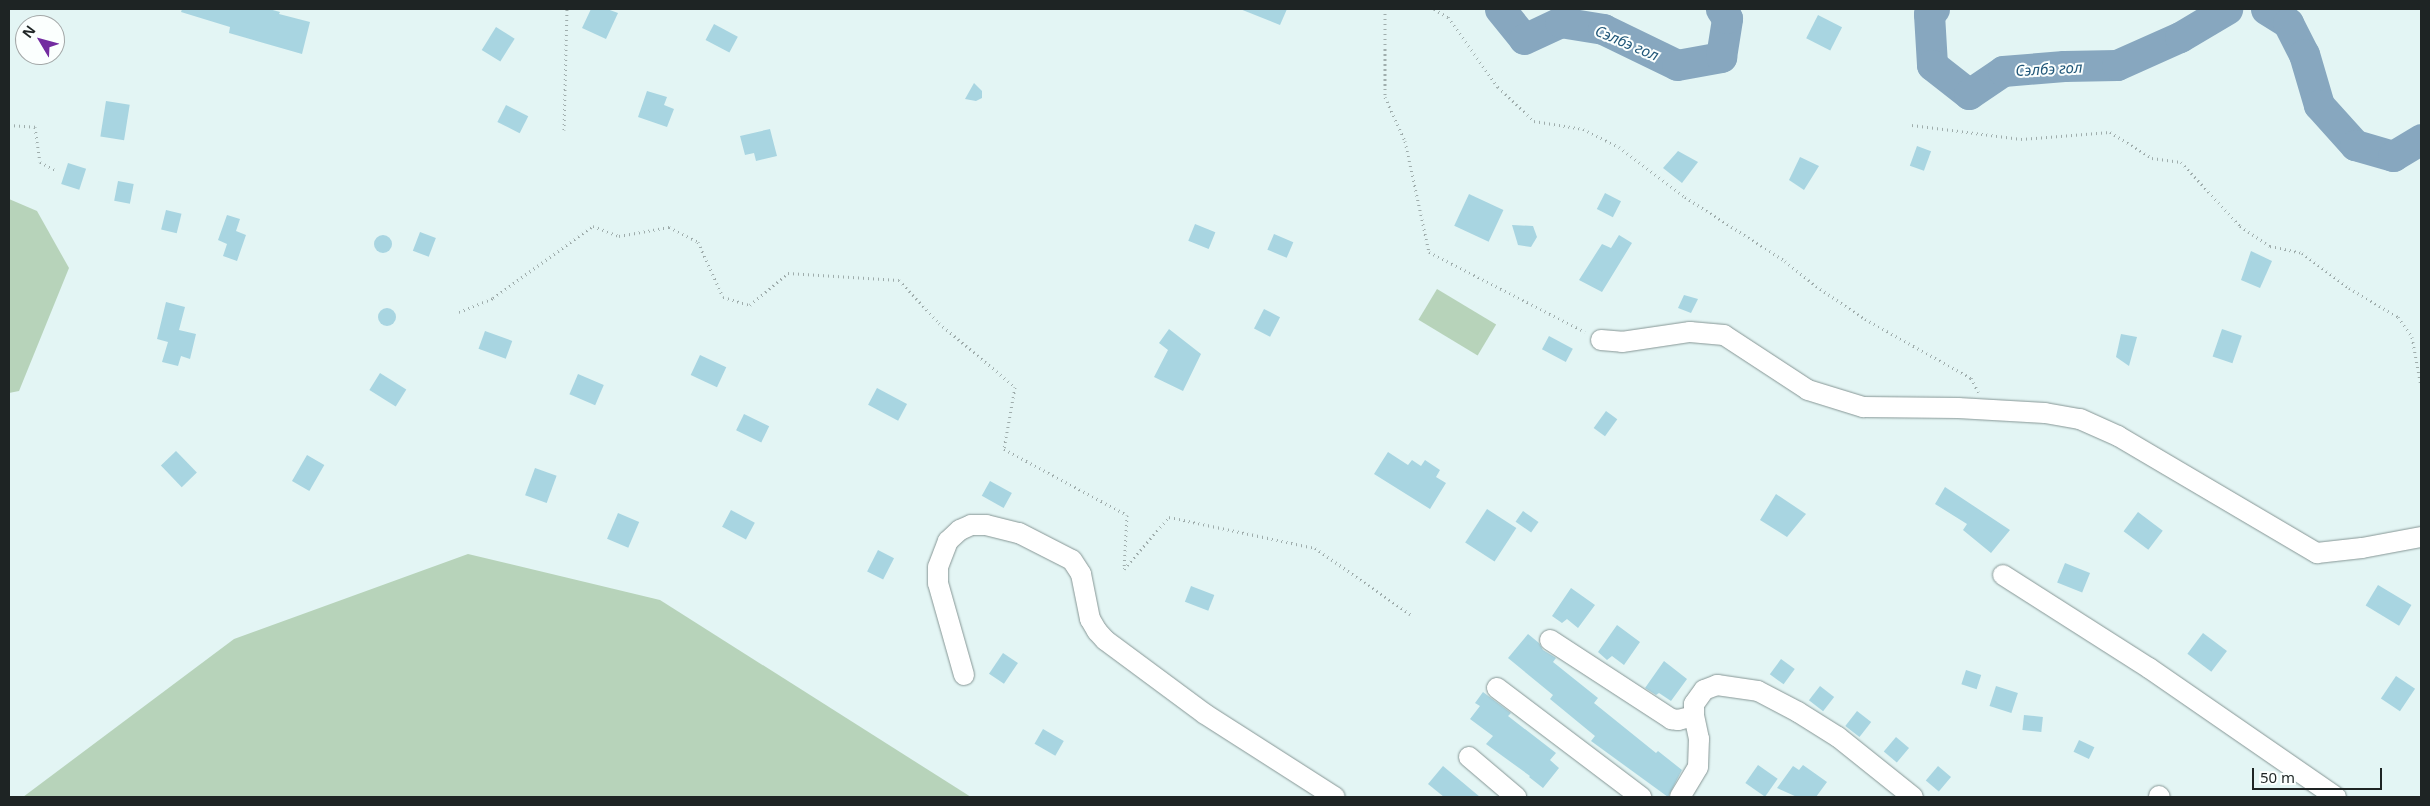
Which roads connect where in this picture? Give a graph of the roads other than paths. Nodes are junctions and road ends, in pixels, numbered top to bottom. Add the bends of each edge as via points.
1 (1601, 340) road end
2 (2421, 537) edge
3 (2003, 575) dead end
4 (1550, 640) dead end
5 (964, 675) dead end
6 (1497, 688) dead end
7 (1694, 716) junction
8 (1469, 757) dead end
9 (1334, 797) edge
10 (1516, 797) edge
11 (1641, 797) edge
12 (1680, 797) edge
13 (1913, 797) edge
14 (2336, 797) edge

1 - 2 street via 1622,342 1690,332 1724,335 1808,390 1863,407 2045,413 2080,419 2118,436 2317,553
3 - 14 street via 2149,668
4 - 7 street via 1671,718 1678,720
5 - 9 street via 938,583 938,567 948,541 971,525 1019,533 1072,560 1081,574 1090,619 1105,640 1205,714
6 - 11 street
7 - 12 street via 1699,739 1698,767
7 - 13 street via 1696,697 1716,685 1758,692 1838,737
8 - 10 street

